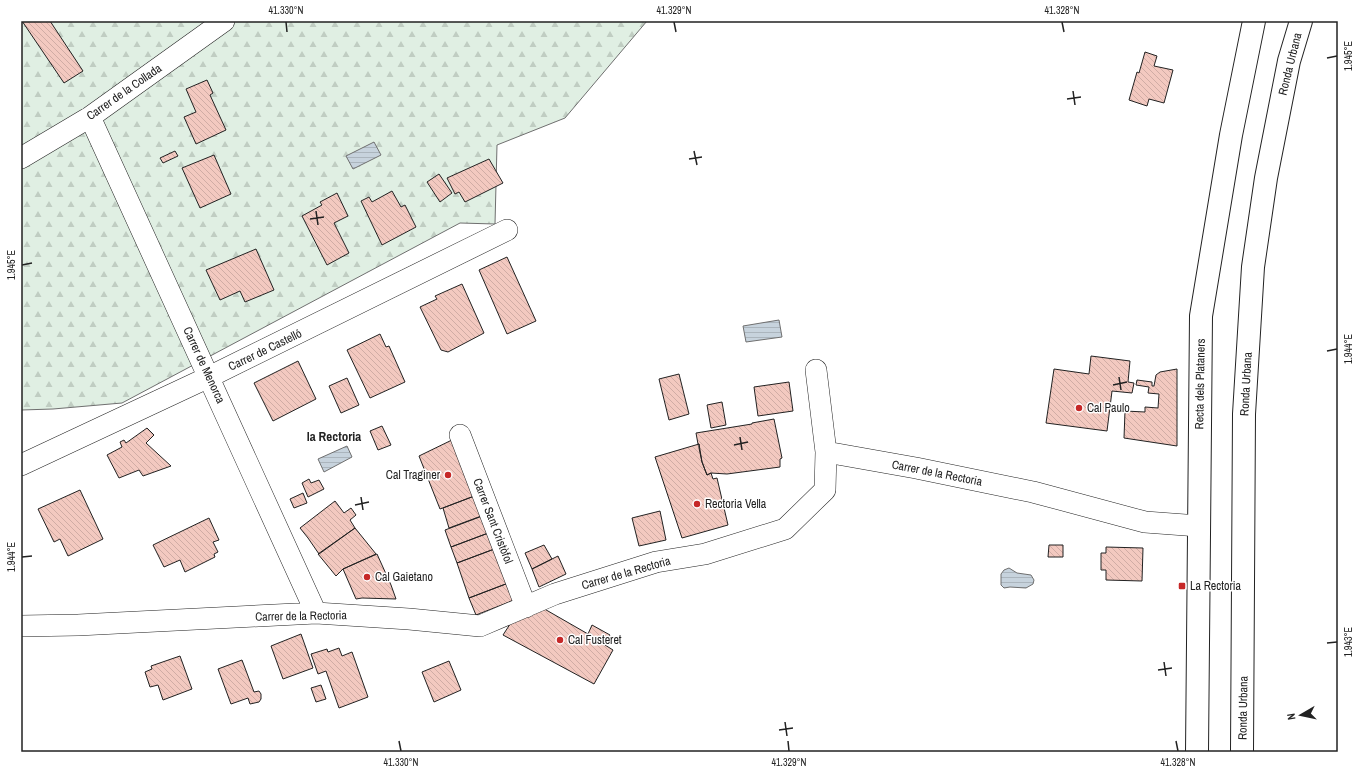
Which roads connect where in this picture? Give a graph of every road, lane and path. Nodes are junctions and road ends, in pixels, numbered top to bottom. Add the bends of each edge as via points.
1 (224, 21) edge
2 (1254, 21) edge
3 (1300, 21) edge
4 (90, 117) junction
5 (21, 158) edge
6 (506, 230) dead end
7 (816, 370) dead end
8 (210, 377) junction
9 (460, 435) dead end
10 (826, 452) junction
11 (21, 465) edge
12 (1199, 526) junction
13 (526, 607) junction
14 (316, 613) junction
15 (21, 626) edge
16 (1197, 752) edge
17 (1242, 752) edge

1 - 4 street, Carrer de la Collada
2 - 12 street, Recta dels Plataners via 1231,135 1201,316
3 - 17 street, Ronda Urbana via 1289,61 1266,178 1253,267 1244,414
4 - 5 street, Carrer de la Collada
4 - 8 street, Carrer de Menorca
6 - 8 street, Carrer de Castelló
7 - 10 street
8 - 11 street, Carrer de Castelló
8 - 14 street, Carrer de Menorca
9 - 13 street, Carrer Sant Cristòfol
10 - 12 street, Carrer de la Rectoria via 1033,492 1145,522
10 - 13 street, Carrer de la Rectoria via 825,490 785,529 705,554 656,562 555,594
12 - 16 street, Recta dels Plataners
13 - 14 street, Carrer de la Rectoria via 480,626
14 - 15 street, Carrer de la Rectoria

